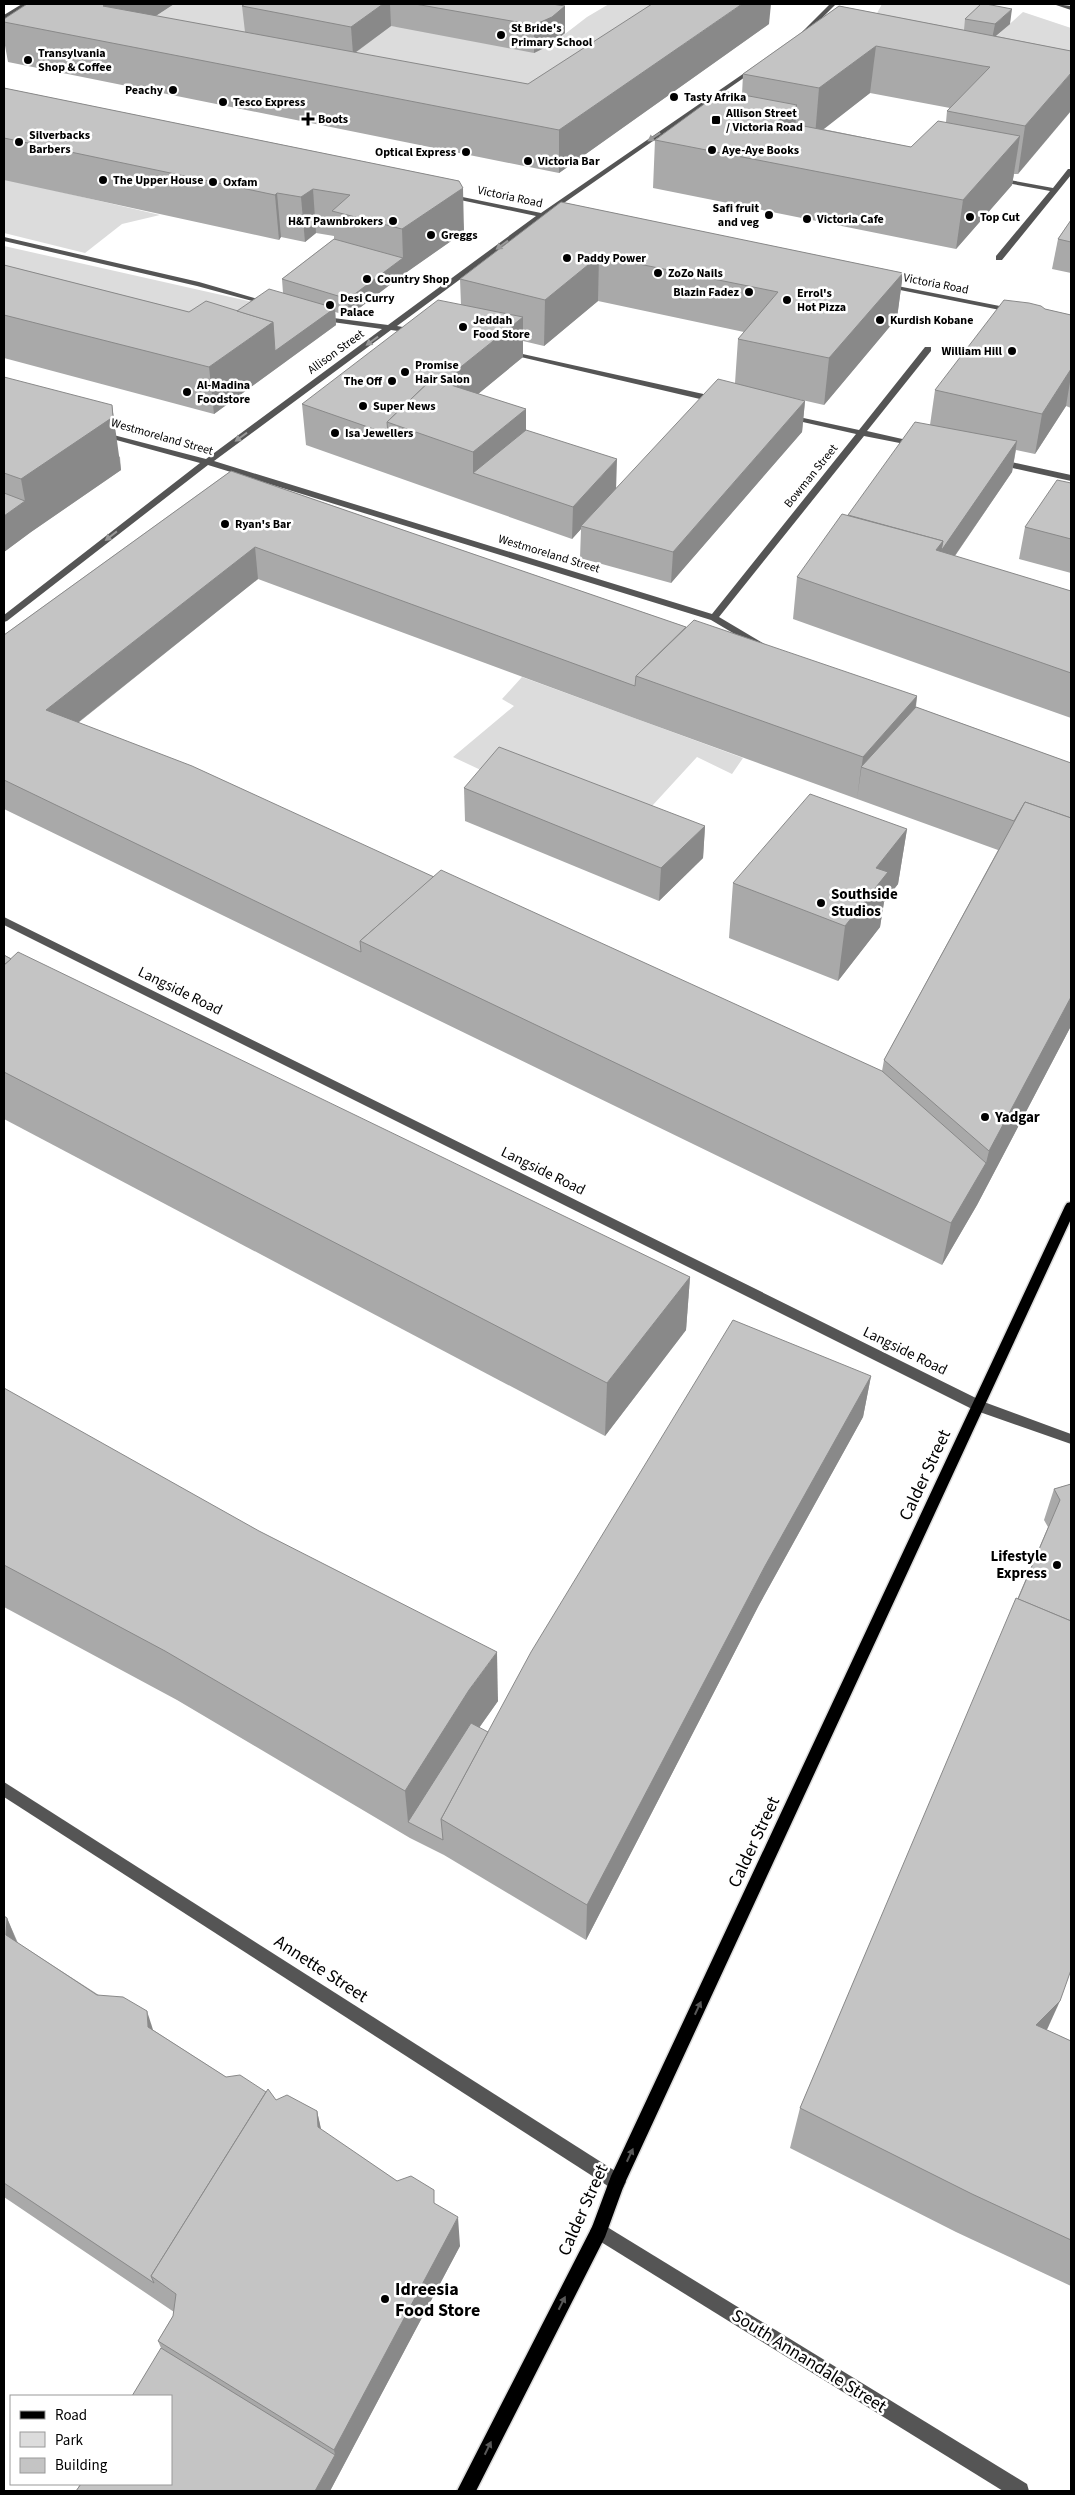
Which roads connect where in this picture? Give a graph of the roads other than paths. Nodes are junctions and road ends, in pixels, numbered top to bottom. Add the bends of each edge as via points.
1 (26, 4) edge
2 (832, 4) edge
3 (1058, 4) edge
4 (1071, 8) edge
5 (4, 18) edge
6 (803, 34) junction
7 (812, 36) edge
8 (795, 40) edge
9 (762, 62) edge
10 (681, 119) junction
11 (691, 120) edge
12 (1071, 171) edge
13 (988, 177) edge
14 (1055, 190) junction
15 (436, 193) edge
16 (541, 216) junction
17 (567, 221) edge
18 (4, 239) edge
19 (999, 258) dead end
20 (872, 282) edge
21 (284, 307) edge
22 (1024, 312) edge
23 (312, 315) edge
24 (392, 326) junction
25 (430, 335) edge
26 (928, 349) dead end
27 (497, 350) edge
28 (727, 402) edge
29 (775, 413) edge
30 (87, 429) edge
31 (862, 433) junction
32 (928, 447) edge
33 (986, 459) edge
34 (207, 462) junction
35 (1071, 478) edge
36 (714, 618) junction
37 (4, 619) edge
38 (774, 653) edge
39 (4, 921) edge
40 (1071, 1206) edge
41 (979, 1406) junction
42 (1071, 1439) edge
43 (4, 1789) edge
44 (618, 2182) junction
45 (599, 2231) junction
46 (466, 2491) edge
47 (1020, 2491) edge

1 - 5 street
2 - 6 street
3 - 4 street
6 - 7 street
6 - 8 street
9 - 10 street, Allison Street
10 - 11 street
10 -> 16 street, Allison Street
12 - 14 street
13 - 14 street
14 - 19 street
15 - 16 street, Victoria Road
16 - 17 street, Victoria Road
16 -> 24 street, Allison Street
18 - 21 street
20 - 22 street, Victoria Road
23 - 24 street via 340,323
24 - 25 street
24 -> 34 street, Allison Street
26 - 31 street, Bowman Street
27 - 28 street
29 - 31 street
30 - 34 street, Westmoreland Street
31 - 32 street
31 - 36 street, Bowman Street
33 - 35 street
34 - 36 street, Westmoreland Street
34 -> 37 street, Allison Street
36 - 38 street, Westmoreland Street
39 - 41 street, Langside Road
40 - 41 main road, Calder Street
41 - 42 street, Langside Road
44 -> 41 main road, Calder Street
43 - 44 street, Annette Street
44 - 45 main road, Calder Street
46 -> 45 main road, Calder Street
45 - 47 street, South Annandale Street

